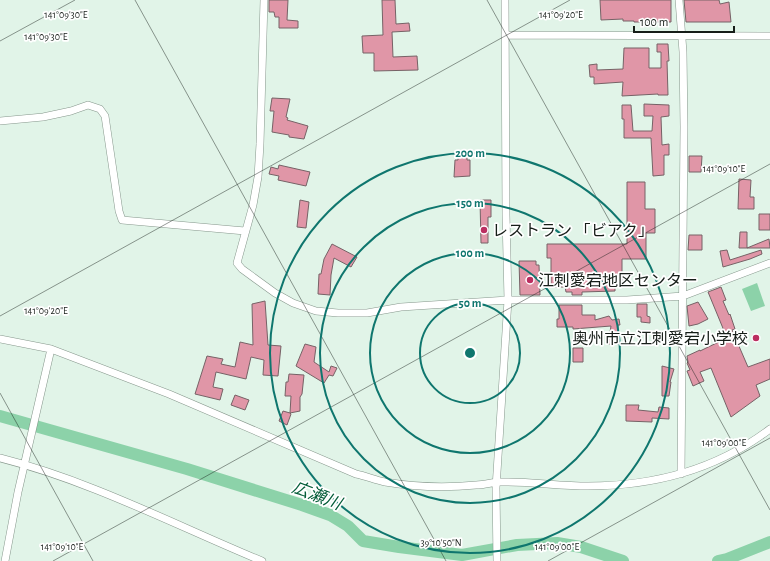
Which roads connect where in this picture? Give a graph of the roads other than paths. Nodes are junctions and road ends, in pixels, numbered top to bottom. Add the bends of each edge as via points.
1 (264, 0) edge
2 (505, 0) edge
3 (679, 0) edge
4 (504, 35) junction
5 (682, 36) junction
6 (770, 36) edge
7 (0, 121) edge
8 (245, 231) junction
9 (770, 263) edge
10 (683, 296) junction
11 (508, 300) junction
12 (0, 339) edge
13 (51, 349) junction
14 (770, 429) edge
15 (0, 458) edge
16 (25, 464) junction
17 (681, 474) junction
18 (496, 485) junction
19 (5, 561) edge
20 (262, 561) edge
21 (497, 561) edge

1 - 8 street via 258,177
2 - 4 street
3 - 5 street
4 - 5 street
4 - 11 street
5 - 6 street
5 - 10 street
7 - 8 street via 43,117 88,105 100,109 105,116 122,220
8 - 11 street via 237,263 242,269 279,296 316,311 367,313 401,307
9 - 10 street
10 - 11 street via 627,300
10 - 17 street
11 - 18 street
12 - 13 street
13 - 16 street
13 - 18 street via 169,394 356,474 384,482 422,487
14 - 17 street via 712,464
15 - 16 street
16 - 19 street
16 - 20 street via 71,479
17 - 18 street via 664,479 589,486
18 - 21 street

